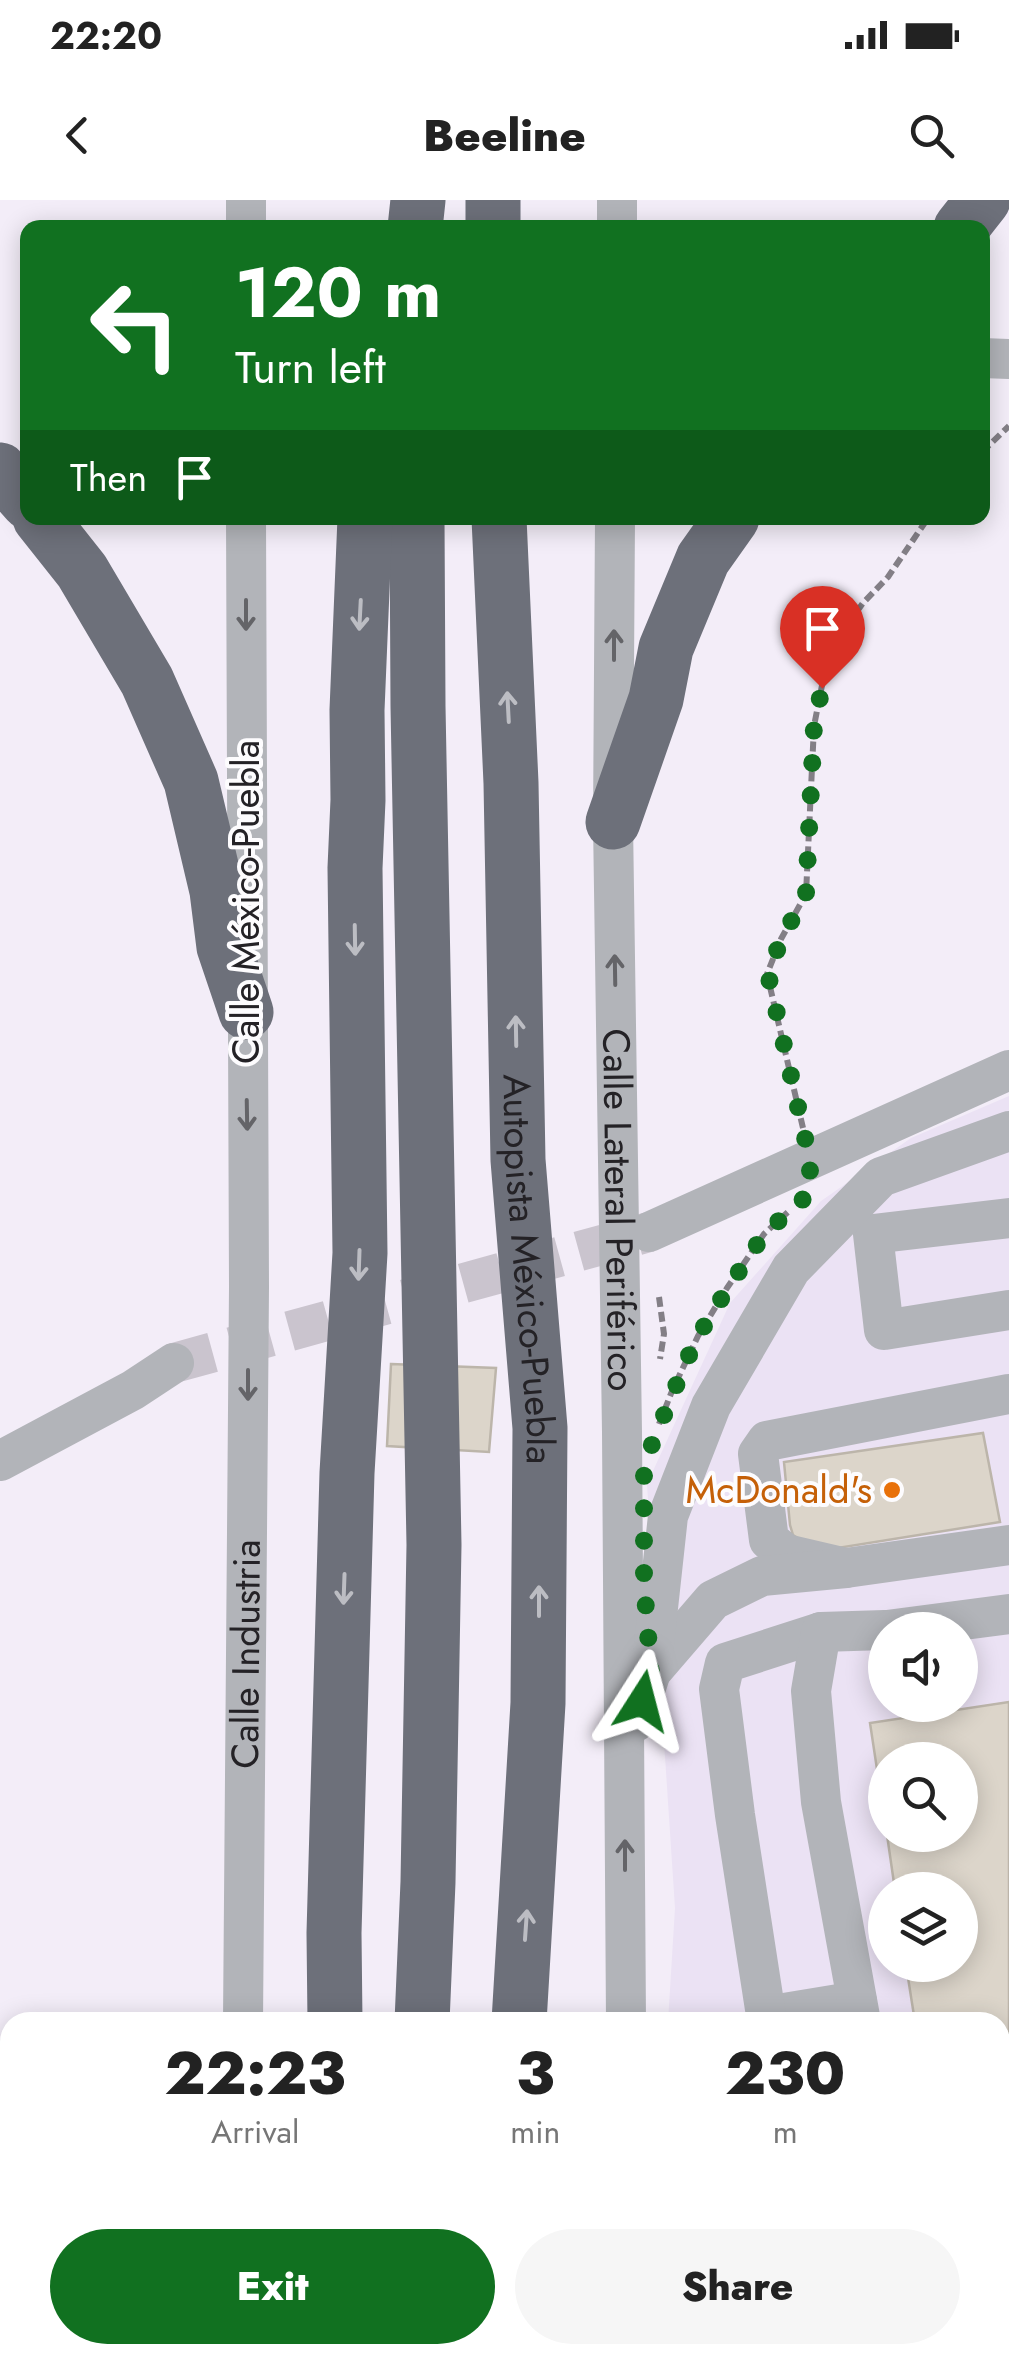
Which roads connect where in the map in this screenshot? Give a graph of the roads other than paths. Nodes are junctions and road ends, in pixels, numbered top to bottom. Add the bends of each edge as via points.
1 (983, 200) edge
2 (967, 220) edge
3 (0, 470) edge
4 (20, 493) edge
5 (46, 525) edge
6 (246, 525) edge
7 (365, 525) edge
8 (417, 525) edge
9 (499, 525) edge
10 (615, 525) edge
11 (727, 525) edge
12 (613, 822) junction
13 (246, 1012) junction
14 (1009, 1070) edge
15 (1009, 1131) edge
16 (1009, 1218) edge
17 (649, 1232) tunnel mouth
18 (249, 1287) joint
19 (1009, 1310) edge
20 (174, 1362) tunnel mouth
21 (1009, 1394) edge
22 (0, 1462) edge
23 (1009, 1545) edge
24 (846, 1568) junction
25 (1009, 1614) edge
26 (978, 1618) edge
27 (820, 1632) junction
28 (868, 1632) edge
29 (651, 1672) junction
30 (624, 1758) junction
31 (243, 2012) edge
32 (335, 2012) edge
33 (422, 2012) edge
34 (520, 2012) edge
35 (626, 2012) edge
36 (766, 2012) edge
37 (859, 2012) edge

1 - 2 highway
3 - 4 highway
5 - 13 highway via 82,571 147,681 192,782 224,947
6 -> 13 street, Calle México-Puebla
7 -> 32 highway via 354,868 360,1254 346,1511
8 - 33 highway via 434,1545
34 -> 9 highway, Autopista México-Puebla via 538,1703 540,1428 518,1160
12 -> 10 street, Calle Lateral Periférico
11 - 12 highway via 703,559 666,648 656,700
30 -> 12 street, Calle Lateral Periférico
13 -> 18 street, Calle México-Puebla
14 - 17 street
15 - 29 street via 881,1177 791,1269 711,1406 668,1516
16 - 19 street via 873,1234 884,1330
18 -> 31 street, Calle Industria
20 - 22 street
21 - 24 street via 768,1441 758,1454 769,1540 786,1554
23 - 24 street
24 - 29 street via 762,1576 714,1600
25 - 26 street
27 - 28 street
27 - 36 street via 725,1663 719,1690
27 - 37 street via 811,1692 822,1802
29 - 30 street
35 -> 30 street, Calle Lateral Periférico

